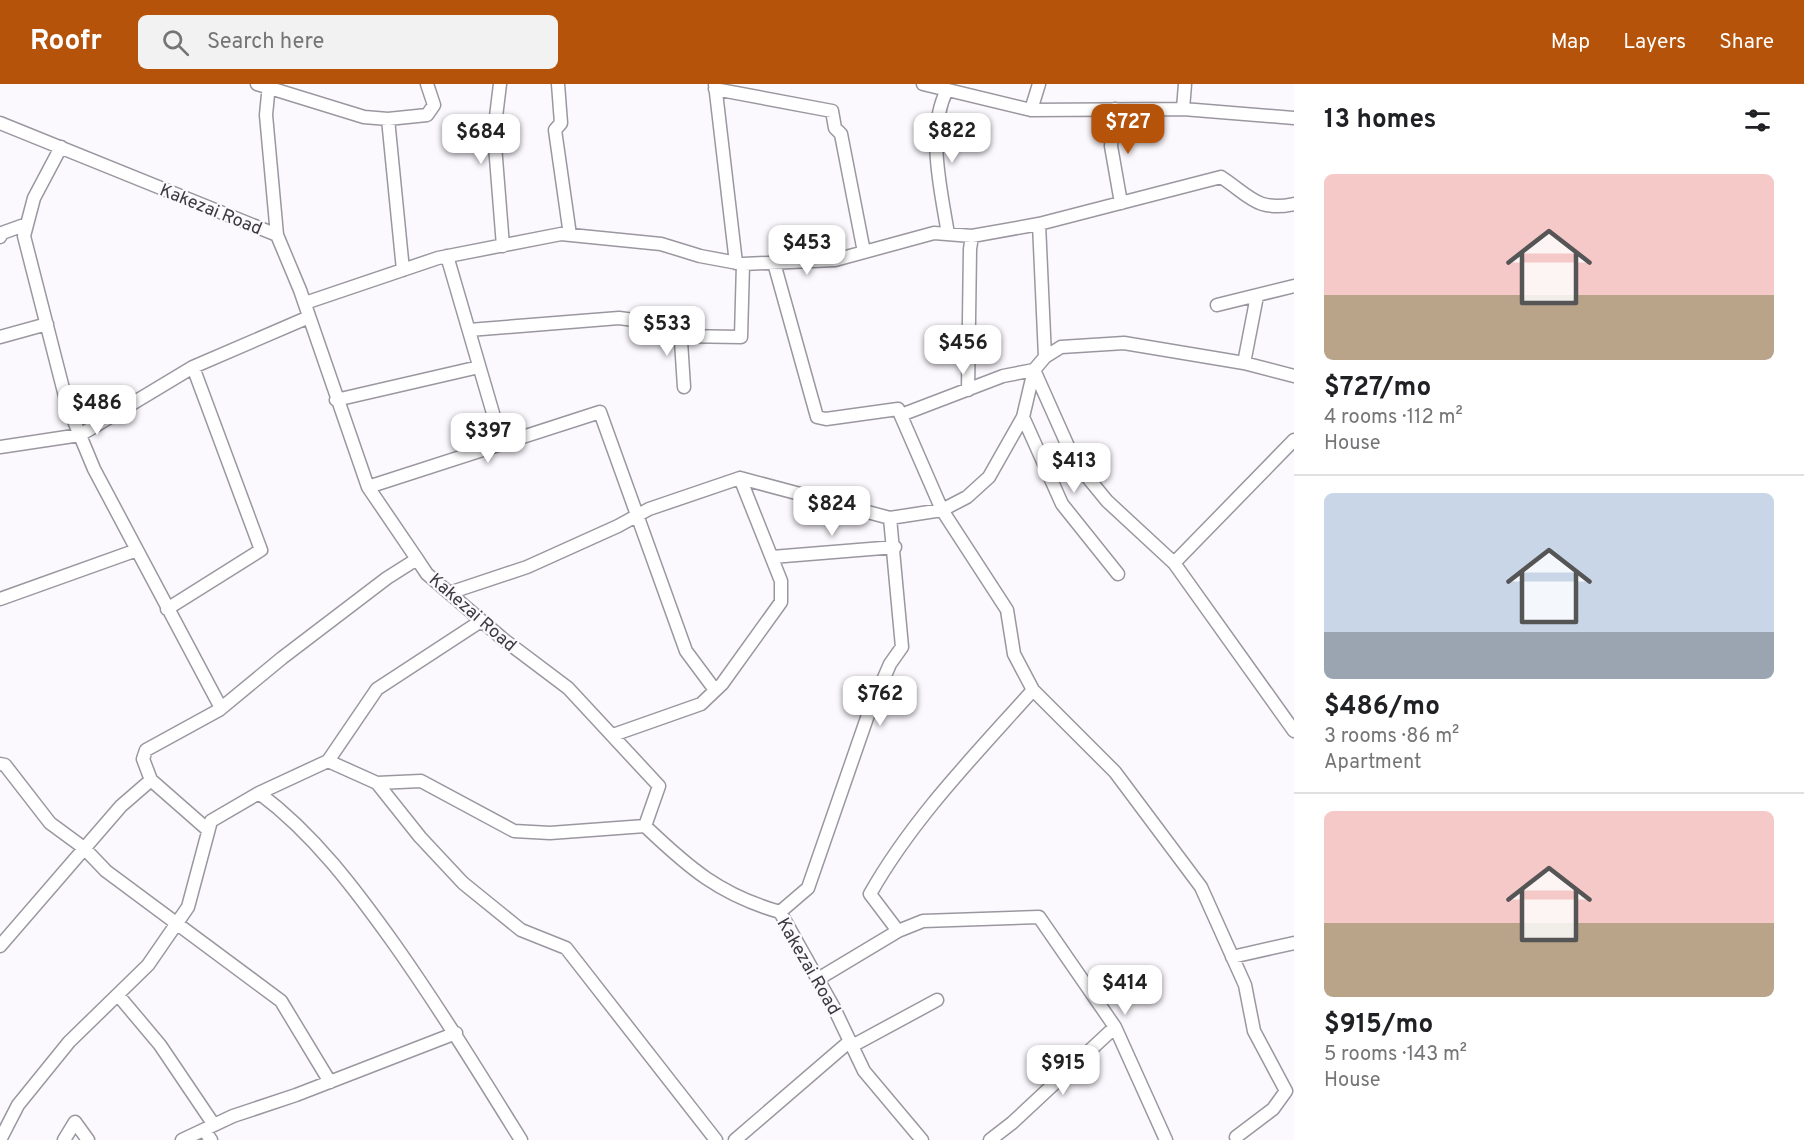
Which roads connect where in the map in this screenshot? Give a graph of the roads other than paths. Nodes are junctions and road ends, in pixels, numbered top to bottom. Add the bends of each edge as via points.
1 (428, 84) edge
2 (500, 84) edge
3 (558, 84) edge
4 (922, 84) edge
5 (1039, 84) edge
6 (1185, 84) edge
7 (265, 86) edge
8 (715, 87) edge
9 (947, 90) junction
10 (1115, 109) junction
11 (1183, 109) junction
12 (1031, 110) junction
13 (1294, 118) edge
14 (388, 119) junction
15 (0, 123) edge
16 (61, 147) junction
17 (1121, 203) junction
18 (1294, 204) edge
19 (27, 224) junction
20 (1039, 225) junction
21 (948, 234) junction
22 (277, 235) junction
23 (570, 235) junction
24 (972, 236) junction
25 (0, 237) edge
26 (503, 246) junction
27 (864, 252) junction
28 (447, 256) junction
29 (774, 262) junction
30 (740, 263) junction
31 (404, 270) junction
32 (1294, 286) edge
33 (1257, 296) junction
34 (305, 303) junction
35 (1217, 305) dead end
36 (309, 317) junction
37 (46, 324) junction
38 (469, 330) junction
39 (680, 336) junction
40 (0, 337) edge
41 (1045, 357) junction
42 (1244, 363) junction
43 (193, 367) junction
44 (479, 367) junction
45 (1034, 370) junction
46 (1294, 376) edge
47 (684, 387) dead end
48 (968, 390) junction
49 (336, 400) junction
50 (901, 415) junction
51 (1023, 417) junction
52 (80, 435) junction
53 (1294, 440) edge
54 (502, 444) junction
55 (0, 447) edge
56 (740, 478) junction
57 (368, 487) junction
58 (942, 510) junction
59 (635, 516) junction
60 (890, 518) junction
61 (895, 547) junction
62 (137, 550) junction
63 (772, 557) junction
64 (417, 559) junction
65 (1174, 563) junction
66 (1118, 574) dead end
67 (449, 593) junction
68 (0, 599) edge
69 (167, 609) junction
70 (481, 621) junction
71 (716, 690) junction
72 (1033, 690) junction
73 (221, 708) junction
74 (1294, 731) edge
75 (612, 735) junction
76 (328, 761) junction
77 (0, 764) edge
78 (151, 780) junction
79 (377, 783) junction
80 (259, 793) junction
81 (645, 826) junction
82 (208, 830) junction
83 (84, 848) junction
84 (780, 912) junction
85 (177, 922) junction
86 (898, 931) junction
87 (1294, 943) edge
88 (0, 946) edge
89 (1232, 957) junction
90 (818, 979) junction
91 (118, 995) junction
92 (937, 1000) dead end
93 (1115, 1027) junction
94 (456, 1033) junction
95 (851, 1043) junction
96 (330, 1082) junction
97 (210, 1132) edge
98 (1234, 1139) edge
99 (0, 1140) edge
100 (64, 1140) edge
101 (88, 1140) edge
102 (182, 1140) edge
103 (521, 1140) edge
104 (716, 1140) edge
105 (735, 1140) edge
106 (922, 1140) edge
107 (990, 1140) edge
108 (1166, 1140) edge

1 - 14 street via 434,105 427,115
2 - 26 street via 494,133
3 - 23 street via 561,123 555,130
4 - 9 street
5 - 12 street
6 - 11 street
7 - 14 street via 364,117
7 - 22 street
8 - 27 street via 832,111 835,128 841,134
8 - 30 street
9 - 12 street
9 - 21 street via 941,102 936,159
10 - 11 street
10 - 12 street
10 - 17 street via 1112,146
11 - 13 street
14 - 31 street
15 - 16 street, Kakezai Road
16 - 19 street via 34,198
16 - 22 street, Kakezai Road
17 - 18 street via 1221,177 1245,196 1272,208
17 - 20 street
19 - 25 street
19 - 37 street via 24,236
20 - 24 street
20 - 41 street
21 - 24 street
21 - 27 street
22 - 34 street, Kakezai Road
23 - 26 street
23 - 30 street via 661,244
24 - 48 street
26 - 28 street
27 - 29 street via 835,260
28 - 31 street
28 - 38 street
29 - 30 street
29 - 50 street via 817,417 898,409
30 - 39 street via 741,337
31 - 34 street
32 - 33 street
33 - 35 street
33 - 42 street
34 - 36 street, Kakezai Road
36 - 43 street
36 - 49 street, Kakezai Road
37 - 40 street
37 - 52 street via 67,404
38 - 39 street via 619,318 680,326
38 - 44 street
39 - 47 street
41 - 42 street via 1061,347 1124,343
41 - 45 street
42 - 46 street
43 - 52 street
43 - 69 street via 261,550
44 - 49 street
44 - 54 street
45 - 48 street via 1003,376
45 - 51 street
45 - 65 street via 1075,462 1107,501
48 - 50 street
49 - 57 street, Kakezai Road
50 - 58 street
51 - 58 street via 989,477 967,497
51 - 66 street via 1062,504
52 - 55 street
52 - 62 street
53 - 65 street
54 - 57 street
54 - 59 street via 600,412
56 - 59 street
56 - 60 street
56 - 63 street
57 - 64 street, Kakezai Road
58 - 60 street
58 - 72 street via 1007,610 1014,654
59 - 67 street via 526,567
59 - 71 street via 686,651
60 - 61 street
61 - 63 street
61 - 84 street via 902,647 890,664 868,715 808,888
62 - 68 street
62 - 69 street
63 - 71 street via 781,581 781,602
64 - 67 street, Kakezai Road
64 - 73 street via 301,643
65 - 74 street
67 - 70 street, Kakezai Road
69 - 73 street
70 - 75 street, Kakezai Road via 568,688
70 - 76 street via 377,689
71 - 75 street via 701,704
72 - 86 street via 891,858 870,894
72 - 89 street via 1115,772 1201,888
73 - 78 street via 146,750 143,759
75 - 81 street, Kakezai Road via 659,786
76 - 79 street
76 - 80 street
77 - 83 street via 5,765 50,823
78 - 82 street
78 - 83 street via 121,806
79 - 81 street via 421,781 514,831 550,833
79 - 104 street via 463,883 521,930 566,948
80 - 82 street via 211,821
80 - 94 street via 286,813 335,866
81 - 84 street, Kakezai Road via 692,870 748,903
82 - 85 street via 188,907
83 - 85 street via 106,871
83 - 88 street
84 - 90 street, Kakezai Road
85 - 91 street via 148,965
85 - 96 street via 281,1001
86 - 90 street
86 - 93 street via 923,921 1039,917
87 - 89 street
89 - 98 street via 1245,985 1254,1031 1286,1091 1273,1109
90 - 95 street, Kakezai Road
91 - 97 street via 160,1045
91 - 99 street via 69,1042 26,1096
92 - 95 street
93 - 107 street
93 - 108 street
94 - 96 street
94 - 103 street
95 - 105 street
95 - 106 street, Kakezai Road via 864,1071
96 - 97 street
97 - 102 street
100 - 101 street via 75,1122

